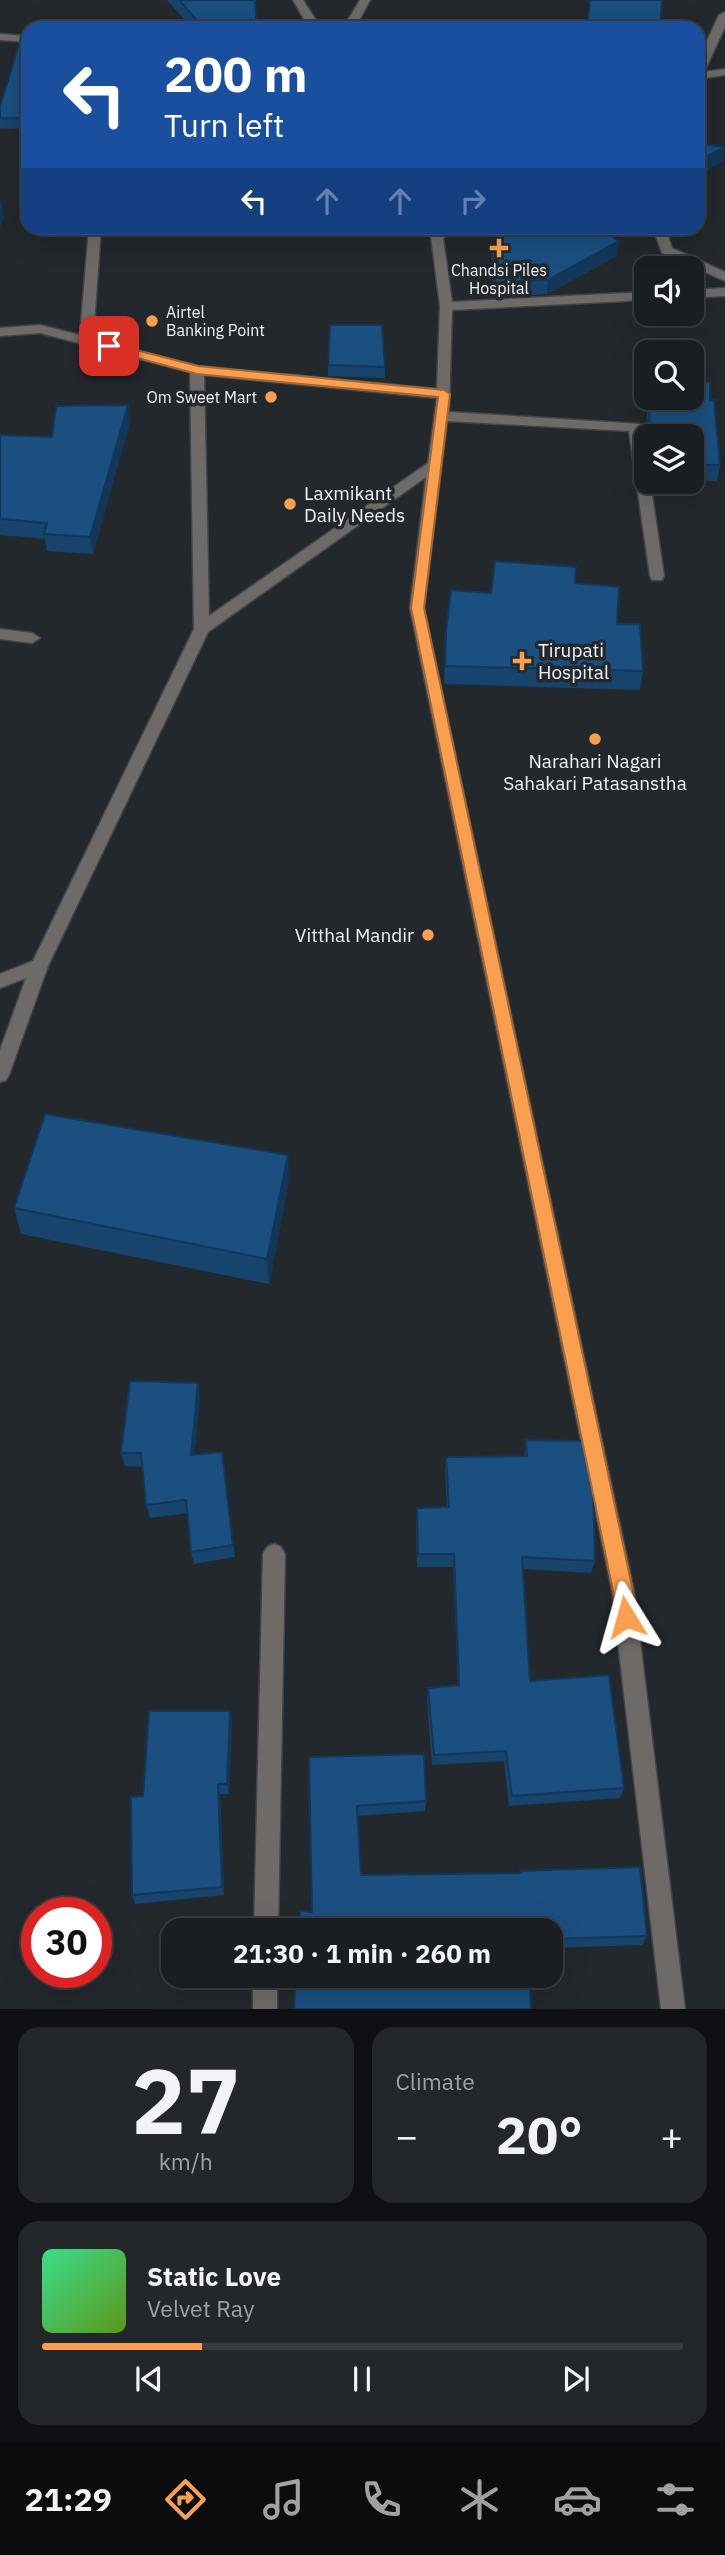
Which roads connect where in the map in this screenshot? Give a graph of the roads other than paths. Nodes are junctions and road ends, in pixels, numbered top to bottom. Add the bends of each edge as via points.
1 (298, 0) edge
2 (365, 0) edge
3 (725, 15) edge
4 (311, 21) edge
5 (353, 21) edge
6 (0, 37) edge
7 (21, 38) edge
8 (705, 59) edge
9 (725, 72) edge
10 (705, 73) edge
11 (94, 235) edge
12 (435, 235) edge
13 (661, 235) edge
14 (725, 277) edge
15 (725, 292) edge
16 (704, 293) edge
17 (634, 297) edge
18 (446, 306) junction
19 (0, 332) edge
20 (86, 341) junction
21 (197, 370) junction
22 (444, 394) junction
23 (442, 416) junction
24 (436, 464) junction
25 (657, 576) dead end
26 (202, 629) junction
27 (0, 634) edge
28 (32, 638) dead end
29 (39, 966) junction
30 (0, 981) edge
31 (0, 1075) edge
32 (274, 1554) dead end
33 (266, 1918) edge
34 (265, 1988) edge
35 (265, 2009) edge
36 (673, 2009) edge

1 - 4 street
2 - 5 street
3 - 8 street
6 - 7 street
9 - 10 street
11 - 20 street
12 - 18 street
13 - 14 street via 666,250
15 - 16 street
17 - 18 street
18 - 22 street
19 - 20 street via 40,329
20 - 21 street
21 - 22 street
21 - 26 street
22 - 23 street
23 - 24 street
23 - 25 street via 635,427
24 - 26 street
24 - 36 street via 417,608 623,1591
26 - 29 street
27 - 28 street
29 - 30 street
29 - 31 street
32 - 33 street
34 - 35 street

